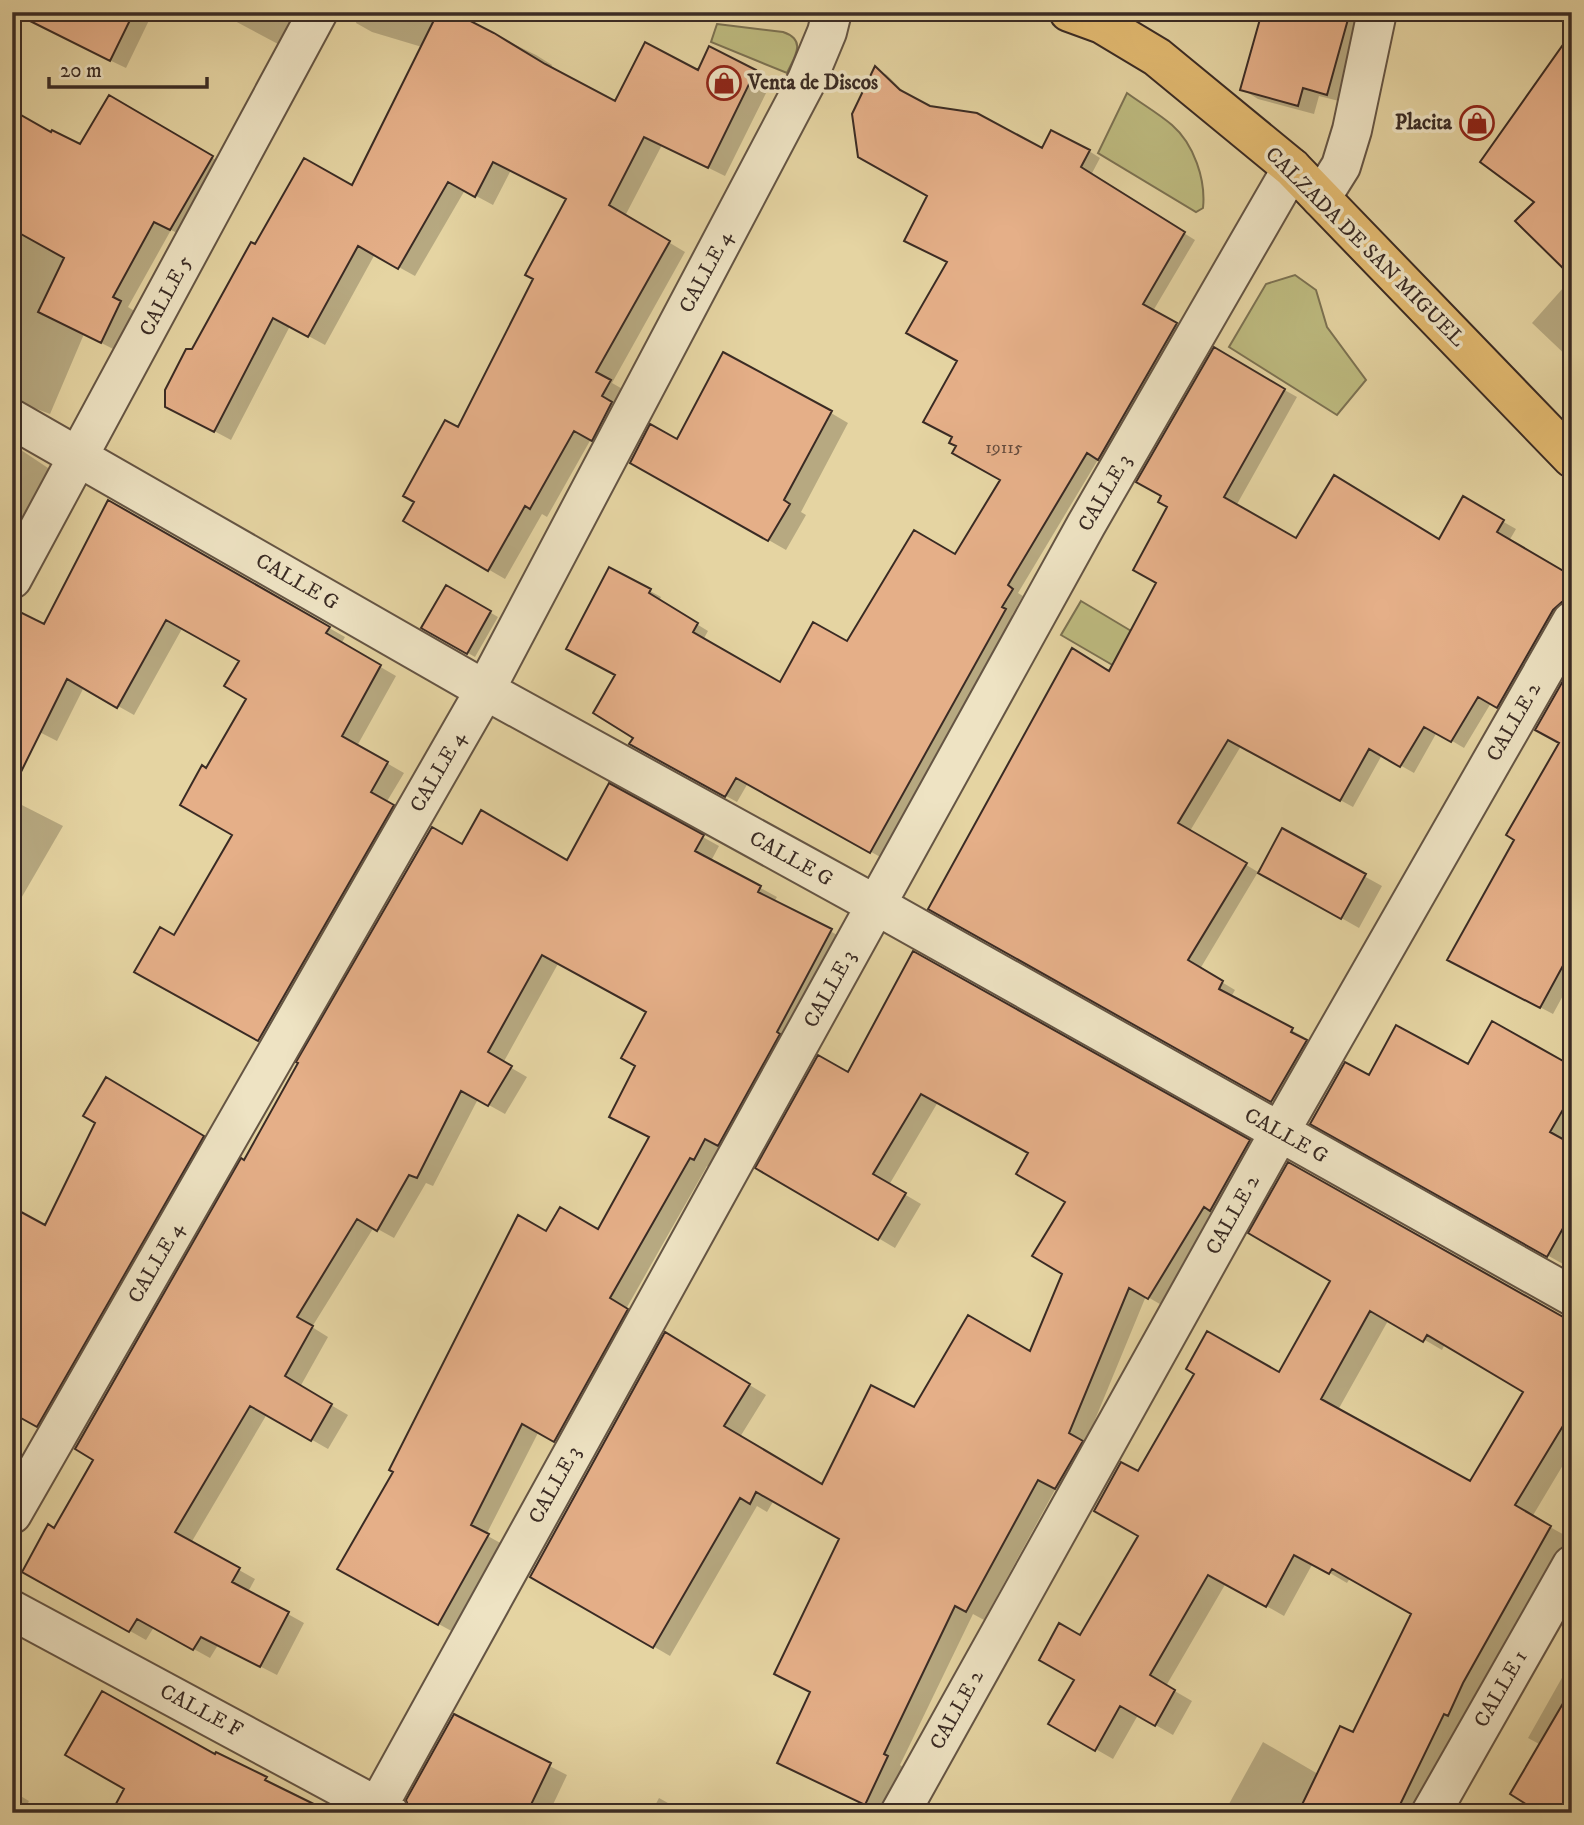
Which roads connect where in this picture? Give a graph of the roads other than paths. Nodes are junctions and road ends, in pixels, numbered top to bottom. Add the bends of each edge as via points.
1 (318, 12) edge
2 (832, 12) edge
3 (1069, 12) edge
4 (1377, 12) edge
5 (1292, 168) junction
6 (1321, 198) junction
7 (12, 419) edge
8 (80, 457) junction
9 (1572, 458) edge
10 (12, 579) edge
11 (1572, 621) edge
12 (485, 690) junction
13 (876, 905) junction
14 (1279, 1133) junction
15 (1572, 1296) edge
16 (12, 1514) edge
17 (1572, 1565) edge
18 (12, 1609) edge
19 (380, 1811) edge
20 (900, 1813) edge
21 (1431, 1813) edge

1 - 8 street, CALLE 5
2 - 12 street, CALLE 4 via 807,80
3 - 5 main road, CALZADA DE SAN MIGUEL via 1101,24 1157,57
4 - 6 street via 1352,130 1341,166
5 - 6 main road, CALZADA DE SAN MIGUEL
5 - 13 street, CALLE 3 via 1086,525
6 - 9 main road, CALZADA DE SAN MIGUEL
7 - 8 street, CALLE G
8 - 10 street, CALLE 5
8 - 12 street, CALLE G
11 - 14 street, CALLE 2
12 - 13 street, CALLE G
12 - 16 street, CALLE 4
13 - 14 street, CALLE G
13 - 19 street, CALLE 3
14 - 15 street, CALLE G
14 - 20 street, CALLE 2
17 - 21 street, CALLE 1
18 - 19 street, CALLE F

